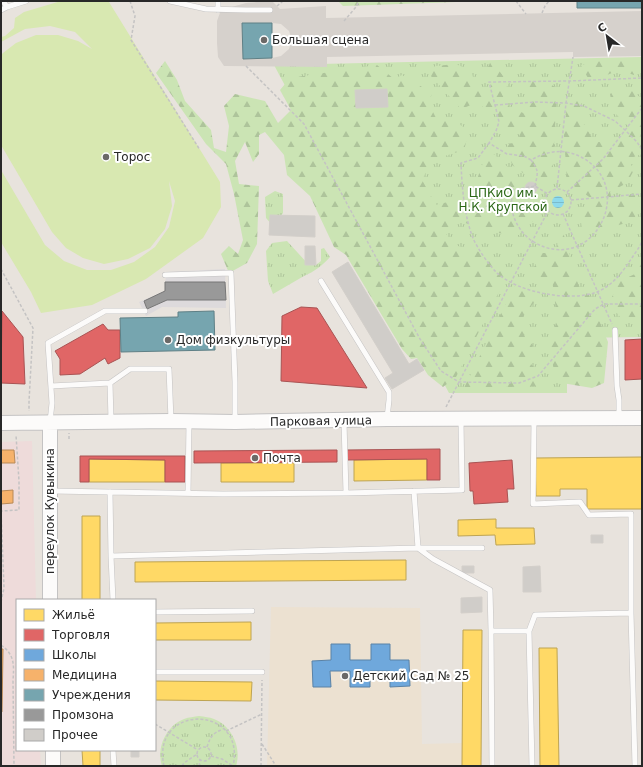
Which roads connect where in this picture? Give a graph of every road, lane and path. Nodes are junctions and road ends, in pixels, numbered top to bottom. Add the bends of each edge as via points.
1 (3, 1) edge
2 (26, 1) edge
3 (130, 1) edge
4 (170, 1) edge
5 (218, 1) edge
6 (359, 1) edge
7 (516, 1) edge
8 (549, 1) edge
9 (7, 7) junction
10 (1, 10) edge
11 (218, 10) junction
12 (270, 10) dead end
13 (542, 13) dead end
14 (526, 14) dead end
15 (344, 21) dead end
16 (573, 57) dead end
17 (246, 66) dead end
18 (642, 78) edge
19 (569, 81) junction
20 (566, 103) junction
21 (495, 105) junction
22 (642, 108) edge
23 (625, 130) junction
24 (489, 143) junction
25 (200, 150) dead end
26 (642, 150) edge
27 (561, 151) junction
28 (531, 160) junction
29 (595, 167) junction
30 (535, 186) junction
31 (557, 188) junction
32 (567, 192) junction
33 (548, 194) junction
34 (642, 194) edge
35 (607, 198) junction
36 (571, 200) junction
37 (548, 211) junction
38 (563, 214) junction
39 (533, 241) junction
40 (642, 241) edge
41 (578, 246) junction
42 (1, 269) edge
43 (165, 275) dead end
44 (321, 281) dead end
45 (511, 282) junction
46 (598, 292) junction
47 (604, 304) junction
48 (642, 304) edge
49 (145, 311) dead end
50 (615, 330) joint
51 (459, 382) junction
52 (110, 383) junction
53 (51, 386) junction
54 (29, 402) dead end
55 (534, 418) junction
56 (642, 418) edge
57 (387, 419) junction
58 (443, 419) junction
59 (461, 419) junction
60 (619, 419) junction
61 (344, 420) junction
62 (111, 421) junction
63 (170, 421) junction
64 (189, 421) junction
65 (50, 422) junction
66 (235, 422) junction
67 (1, 423) edge
68 (16, 433) dead end
69 (414, 491) junction
70 (51, 492) junction
71 (110, 492) junction
72 (188, 493) junction
73 (346, 493) junction
74 (418, 548) junction
75 (482, 548) dead end
76 (111, 556) junction
77 (50, 599) edge
78 (113, 599) edge
79 (1, 602) edge
80 (252, 611) dead end
81 (156, 612) edge
82 (631, 613) junction
83 (491, 631) junction
84 (529, 631) junction
85 (1, 645) edge
86 (156, 672) edge
87 (262, 672) joint
88 (262, 714) junction
89 (156, 725) edge
90 (224, 728) junction
91 (226, 731) junction
92 (170, 732) junction
93 (262, 743) junction
94 (207, 747) junction
95 (198, 750) junction
96 (53, 751) edge
97 (113, 751) edge
98 (197, 754) junction
99 (212, 756) junction
100 (200, 760) junction
101 (14, 766) edge
102 (53, 766) edge
103 (114, 766) edge
104 (164, 766) edge
105 (182, 766) edge
106 (199, 766) edge
107 (233, 766) edge
108 (261, 766) edge
109 (276, 766) edge
110 (492, 766) edge
111 (532, 766) edge
112 (635, 766) edge

1 - 9 lane
2 - 9 lane
3 - 25 path via 135,16 131,40
4 - 11 lane
5 - 11 lane
6 - 15 path
7 - 14 path
8 - 13 path
9 - 10 lane
11 - 12 lane
16 - 19 path
17 - 51 path via 304,124 420,339 441,371
18 - 19 path
19 - 20 path
19 - 21 path via 489,82
20 - 21 path
20 - 23 path via 584,106 615,121
20 - 27 path
21 - 24 path via 499,122
22 - 23 path
23 - 26 path
23 - 29 path
24 - 28 path via 507,154 524,156
24 - 45 path via 478,158 462,163 466,213 473,238 484,257 497,273
27 - 28 path via 550,152
27 - 29 path via 577,155
27 - 31 path
28 - 30 path via 537,168
29 - 32 path
29 - 35 path via 604,180
30 - 33 path
30 - 39 path via 513,190 511,202 516,221
31 - 32 path
31 - 33 path
32 - 36 path
33 - 37 path via 544,200
34 - 35 path
35 - 36 path
35 - 41 path via 600,227
36 - 38 path via 570,208
37 - 38 path via 556,215
37 - 39 path
38 - 41 path
39 - 41 path via 551,248
39 - 45 path
40 - 46 path via 621,274
41 - 46 path
42 - 54 path via 32,328
43 - 66 lane via 231,274
44 - 57 lane via 389,392
45 - 46 path via 544,294 563,296
45 - 51 path
46 - 47 path
47 - 48 path
47 - 50 path
47 - 51 path via 595,309 538,376 519,383
49 - 53 lane via 105,311 48,343
50 - 60 lane
51 - 58 path via 444,411
52 - 53 lane
52 - 62 lane
52 - 63 lane via 130,369 169,369
53 - 65 lane
55 - 59 main road, Парковая улица
55 - 60 main road, Парковая улица
55 - 82 lane via 533,504 580,502 590,515 631,514
56 - 60 main road, Парковая улица
57 - 58 main road, Парковая улица
57 - 61 main road, Парковая улица
58 - 59 main road, Парковая улица
59 - 69 lane via 462,490
61 - 66 main road, Парковая улица
61 - 73 lane
62 - 63 main road, Парковая улица
62 - 65 main road, Парковая улица
63 - 64 main road, Парковая улица
64 - 66 main road, Парковая улица
64 - 72 lane
65 - 67 main road, Парковая улица
65 - 70 main road, переулок Кувыкина
68 - 79 path via 19,510 1,511 4,588
69 - 73 lane
69 - 74 lane
70 - 71 lane
70 - 77 main road, переулок Кувыкина
71 - 72 lane
71 - 76 lane
72 - 73 lane
74 - 75 lane
74 - 76 lane
74 - 83 lane via 433,560 490,590
76 - 78 lane
80 - 81 lane
82 - 84 lane via 535,615
82 - 112 lane
83 - 84 lane
83 - 110 lane
84 - 111 lane
85 - 101 path via 8,650 14,668
86 - 87 lane
87 - 88 path
88 - 91 path
88 - 93 path
89 - 92 path
90 - 91 path
90 - 92 path via 215,722 194,719 183,722
90 - 94 path via 215,732
91 - 107 path via 234,747
92 - 95 path
92 - 104 path via 163,746
93 - 108 path
93 - 109 path
94 - 95 path
94 - 99 path
95 - 98 path
96 - 102 main road
97 - 103 lane
98 - 100 path
98 - 105 path
99 - 100 path via 207,761
99 - 107 path
100 - 106 path

